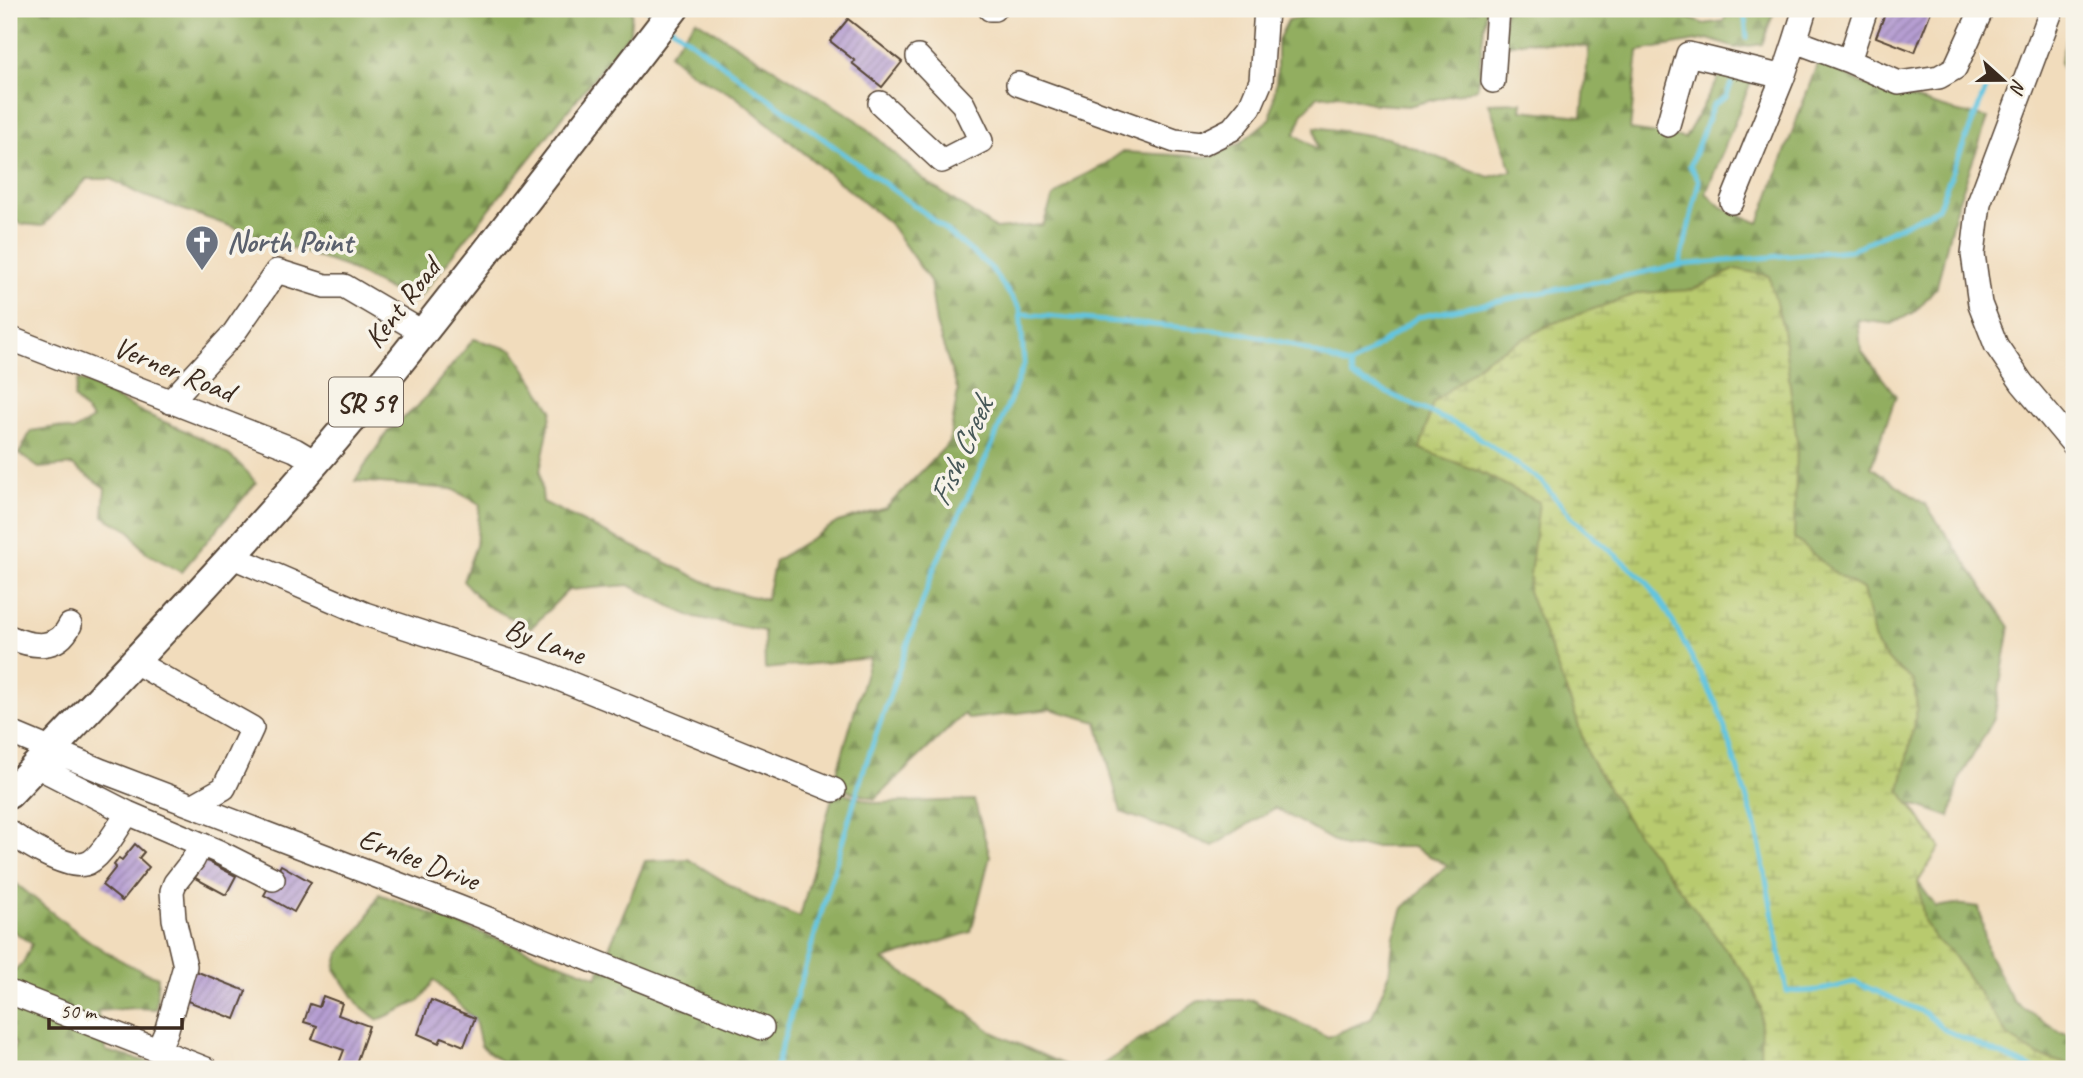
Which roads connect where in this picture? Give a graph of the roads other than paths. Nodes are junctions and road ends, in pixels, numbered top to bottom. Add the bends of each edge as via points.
1 (674, 9) edge
2 (1266, 9) edge
3 (1498, 9) edge
4 (1805, 9) edge
5 (1866, 9) edge
6 (1982, 9) edge
7 (2052, 9) edge
8 (1795, 41) junction
9 (918, 57) dead end
10 (1849, 61) junction
11 (1783, 77) junction
12 (1493, 80) dead end
13 (1018, 84) dead end
14 (880, 103) dead end
15 (1668, 125) dead end
16 (1732, 202) dead end
17 (422, 332) junction
18 (9, 338) edge
19 (170, 402) junction
20 (2074, 445) edge
21 (315, 462) junction
22 (233, 557) junction
23 (70, 625) dead end
24 (9, 637) edge
25 (135, 662) junction
26 (9, 732) edge
27 (44, 757) junction
28 (834, 790) dead end
29 (9, 794) edge
30 (194, 805) junction
31 (128, 813) junction
32 (9, 832) edge
33 (201, 844) junction
34 (274, 879) dead end
35 (9, 992) edge
36 (762, 1028) dead end
37 (158, 1050) junction
38 (206, 1069) edge

1 - 17 main road, Kent Road / SR 59
2 - 13 street via 1261,81 1250,107 1232,129 1202,144 1175,141
3 - 12 street
4 - 8 street
5 - 10 street
6 - 10 street via 1955,68 1939,77 1899,83
7 - 20 street via 1982,192 1973,254 1980,304 1996,345
8 - 10 street
8 - 11 street
9 - 14 street via 963,104 981,141 942,161
11 - 15 street via 1688,54
11 - 16 street
17 - 19 street via 344,286 325,286 277,271 234,333
17 - 21 main road, Kent Road / SR 59
18 - 19 street, Verner Road
19 - 21 street, Verner Road
21 - 22 main road, Kent Road / SR 59
22 - 25 main road, Kent Road / SR 59
22 - 28 street, By Lane via 365,614 537,670
23 - 24 street via 55,643 28,644
25 - 27 main road, Kent Road / SR 59
25 - 30 street via 252,728 223,788
26 - 27 street
27 - 29 main road, SR 59
27 - 30 street, Ernlee Drive via 102,771
27 - 31 street
30 - 36 street, Ernlee Drive
31 - 32 street via 98,856 86,864 68,863
31 - 33 street
33 - 34 street
33 - 37 street via 172,891 185,965
35 - 37 street
37 - 38 street

